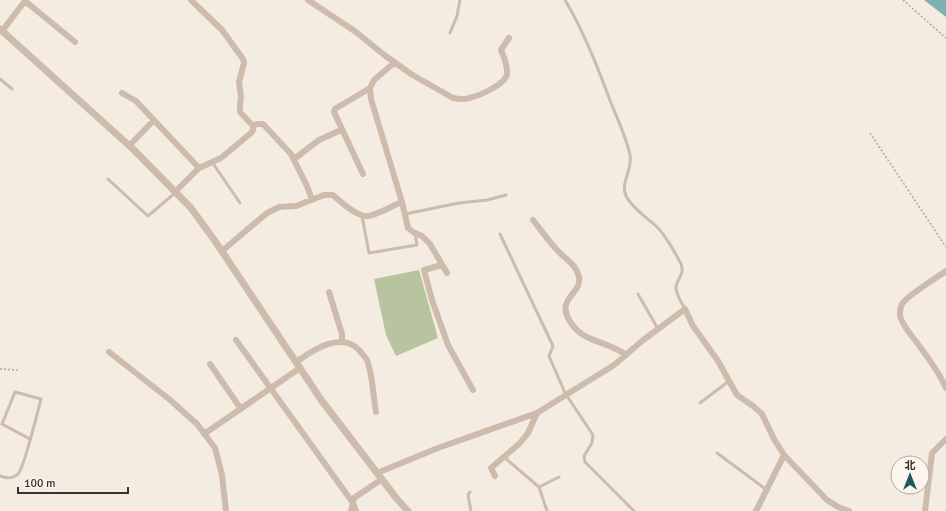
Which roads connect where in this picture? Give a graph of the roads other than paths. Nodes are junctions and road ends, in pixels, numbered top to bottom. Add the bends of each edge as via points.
1 (191, 0) edge
2 (308, 0) edge
3 (460, 0) edge
4 (565, 0) edge
5 (1, 31) edge
6 (450, 33) dead end
7 (509, 38) dead end
8 (75, 42) dead end
9 (394, 63) junction
10 (0, 79) edge
11 (370, 88) junction
12 (12, 90) dead end
13 (122, 93) dead end
14 (154, 120) junction
15 (253, 126) junction
16 (342, 130) junction
17 (129, 146) junction
18 (294, 159) junction
19 (212, 162) junction
20 (199, 168) junction
21 (363, 174) dead end
22 (108, 179) dead end
23 (175, 192) junction
24 (506, 196) dead end
25 (312, 200) junction
26 (402, 202) junction
27 (240, 203) dead end
28 (405, 214) junction
29 (362, 216) junction
30 (533, 220) dead end
31 (415, 233) junction
32 (500, 234) dead end
33 (222, 251) junction
34 (442, 265) junction
35 (946, 271) edge
36 (447, 273) dead end
37 (329, 292) dead end
38 (638, 294) dead end
39 (685, 309) junction
40 (658, 329) junction
41 (236, 340) dead end
42 (342, 342) junction
43 (109, 352) dead end
44 (626, 355) junction
45 (210, 364) dead end
46 (298, 364) junction
47 (729, 381) junction
48 (271, 388) junction
49 (946, 388) edge
50 (473, 390) dead end
51 (566, 396) junction
52 (700, 403) dead end
53 (240, 409) junction
54 (376, 412) dead end
55 (537, 414) junction
56 (204, 434) junction
57 (30, 439) junction
58 (946, 439) edge
59 (717, 453) dead end
60 (784, 455) junction
61 (504, 457) junction
62 (377, 473) junction
63 (0, 476) edge
64 (495, 476) dead end
65 (559, 476) dead end
66 (382, 479) junction
67 (539, 487) junction
68 (766, 490) junction
69 (470, 492) dead end
70 (353, 503) junction
71 (226, 511) edge
72 (350, 511) edge
73 (356, 511) edge
74 (408, 511) edge
75 (471, 511) edge
76 (547, 511) edge
77 (634, 511) edge
78 (756, 511) edge
79 (849, 511) edge
80 (925, 511) edge

1 - 15 street via 222,30 243,59 239,82 240,112
2 - 9 street via 356,32
3 - 6 lane
4 - 39 lane via 584,37 630,154 631,163 624,189 626,196 658,227 678,257 682,276 676,286
5 - 8 street via 25,0
5 - 17 street
7 - 9 street via 501,50 506,61 505,80 470,98 453,98
9 - 11 street via 374,80
10 - 12 lane
11 - 16 street via 335,109 334,115
11 - 26 street via 371,99
13 - 14 street via 136,101
14 - 17 street
14 - 20 street
15 - 18 street via 263,124
15 - 19 street via 251,133 221,158
16 - 18 street via 319,140
16 - 21 street
17 - 23 street
18 - 25 street
19 - 20 street
19 - 27 lane
20 - 23 street
22 - 23 lane via 148,216
23 - 33 street via 191,208
24 - 28 lane
25 - 29 street via 324,194 333,194
25 - 33 street via 296,206 279,207
26 - 28 street
26 - 29 street
28 - 31 street via 408,228
29 - 31 lane via 369,253 417,245
30 - 44 street via 558,252 574,264 579,276 579,283 565,303 565,312 571,324 591,340 620,350
31 - 34 street via 430,244
32 - 51 lane via 553,346 549,356
33 - 46 street
34 - 36 street
34 - 50 street via 424,270 448,345
35 - 49 street via 901,305 900,318 940,374
37 - 42 street via 342,334
38 - 40 lane
39 - 40 street
39 - 47 street via 693,326
40 - 44 street
41 - 48 street
42 - 46 street via 316,348
42 - 54 street via 346,341 355,346 366,358
43 - 56 street via 169,399 197,424
44 - 51 street
45 - 53 street
46 - 48 street
46 - 62 street via 322,401
47 - 52 lane
47 - 60 street via 737,395 762,414
48 - 53 street
48 - 70 street
51 - 55 street
51 - 77 lane via 593,436 584,456 585,462
53 - 56 street
55 - 61 street via 520,444
55 - 62 street via 438,448
56 - 71 street via 214,448 222,475
57 - 57 lane via 41,399 15,392 2,424
57 - 63 lane via 18,474 10,478
58 - 80 street via 932,453
59 - 68 lane
60 - 68 street
60 - 79 street via 827,500
61 - 64 street via 491,468
61 - 67 lane
62 - 66 street
65 - 67 lane
66 - 70 street via 354,498
66 - 74 street
67 - 76 lane
68 - 78 street
69 - 75 lane via 468,495
70 - 72 street
70 - 73 street

